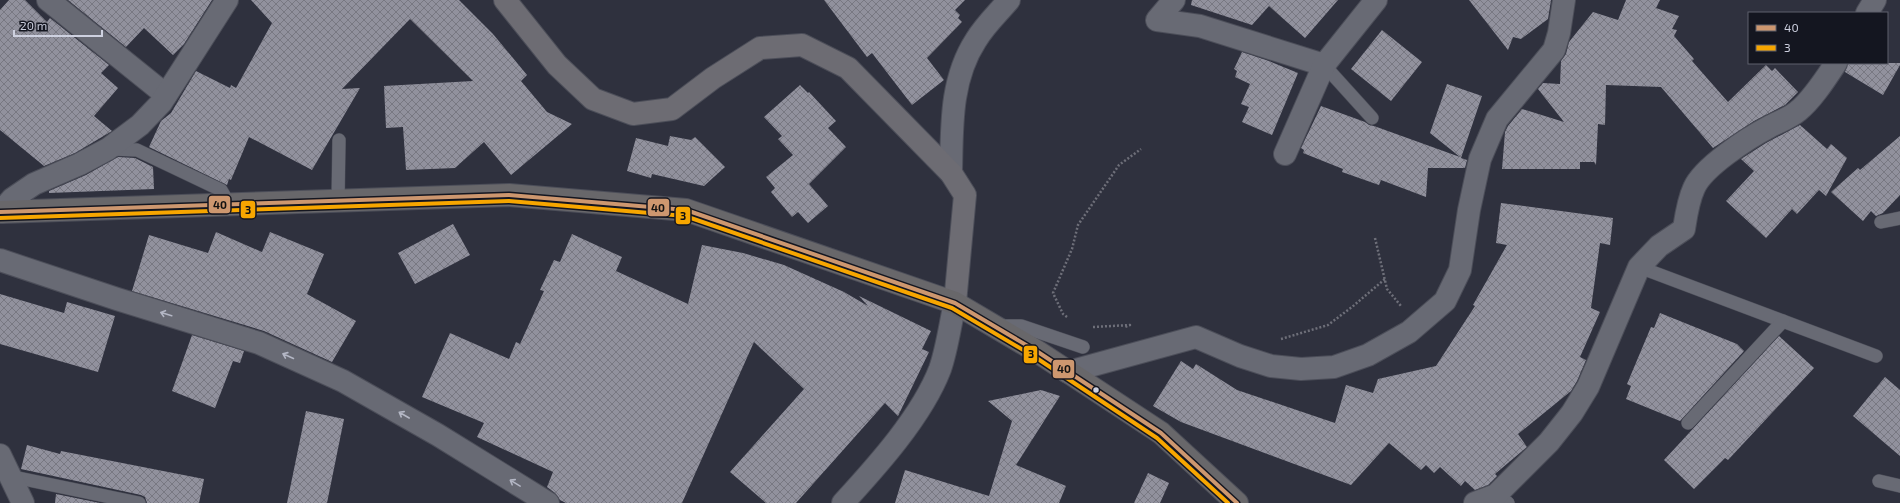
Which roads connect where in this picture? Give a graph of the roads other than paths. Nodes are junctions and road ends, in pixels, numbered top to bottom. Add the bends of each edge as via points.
1 (48, 0) edge
2 (227, 0) edge
3 (505, 0) edge
4 (1009, 0) edge
5 (1174, 0) edge
6 (1376, 0) edge
7 (1564, 0) edge
8 (1875, 0) edge
9 (1868, 12) edge
10 (1835, 64) edge
11 (1324, 65) junction
12 (166, 95) junction
13 (1372, 118) dead end
14 (339, 140) dead end
15 (108, 149) junction
16 (1285, 154) dead end
17 (951, 173) junction
18 (338, 201) junction
19 (228, 204) junction
20 (1, 212) edge
21 (1900, 218) edge
22 (1881, 222) dead end
23 (0, 260) edge
24 (1639, 267) junction
25 (955, 304) junction
26 (1783, 321) junction
27 (993, 326) junction
28 (1083, 347) dead end
29 (1876, 356) dead end
30 (1068, 372) junction
31 (1688, 423) dead end
32 (0, 455) edge
33 (9, 476) junction
34 (1879, 481) dead end
35 (1900, 486) edge
36 (1502, 499) edge
37 (23, 503) edge
38 (139, 503) edge
39 (548, 503) edge
40 (843, 503) edge
41 (1237, 503) edge
42 (1475, 503) edge

1 - 12 street
2 - 12 street
3 - 17 street via 557,65 593,99 634,114 672,109 713,78 760,48 802,45 848,68
4 - 17 street via 975,41 962,69 954,99
5 - 11 street via 1157,20 1200,26
6 - 11 street
7 - 30 street via 1554,50 1497,120 1480,159 1460,270 1445,301 1407,334 1368,355 1334,366 1301,369 1271,366 1240,356 1196,336
8 - 9 street
10 - 24 street via 1799,111 1737,147 1708,170 1694,187 1684,230 1659,246
11 - 13 lane
11 - 16 street
12 - 15 street via 140,125
14 - 18 lane
15 - 19 lane via 136,150 221,190
15 - 20 street via 34,184 12,199
17 - 25 street via 965,195
18 - 19 main road
18 - 25 main road via 509,195 686,210
19 - 20 main road
21 - 22 lane
39 -> 23 street via 438,435 343,381 259,343
24 - 26 lane
24 - 36 street via 1588,387 1572,414
25 - 27 main road
25 - 40 street via 940,369 919,409 869,475
26 - 29 lane
26 - 31 lane
27 - 28 lane via 1021,326
27 - 30 main road
30 - 41 main road via 1161,433
32 - 33 street
33 - 37 street
33 - 38 lane
34 - 35 lane
36 - 42 street

